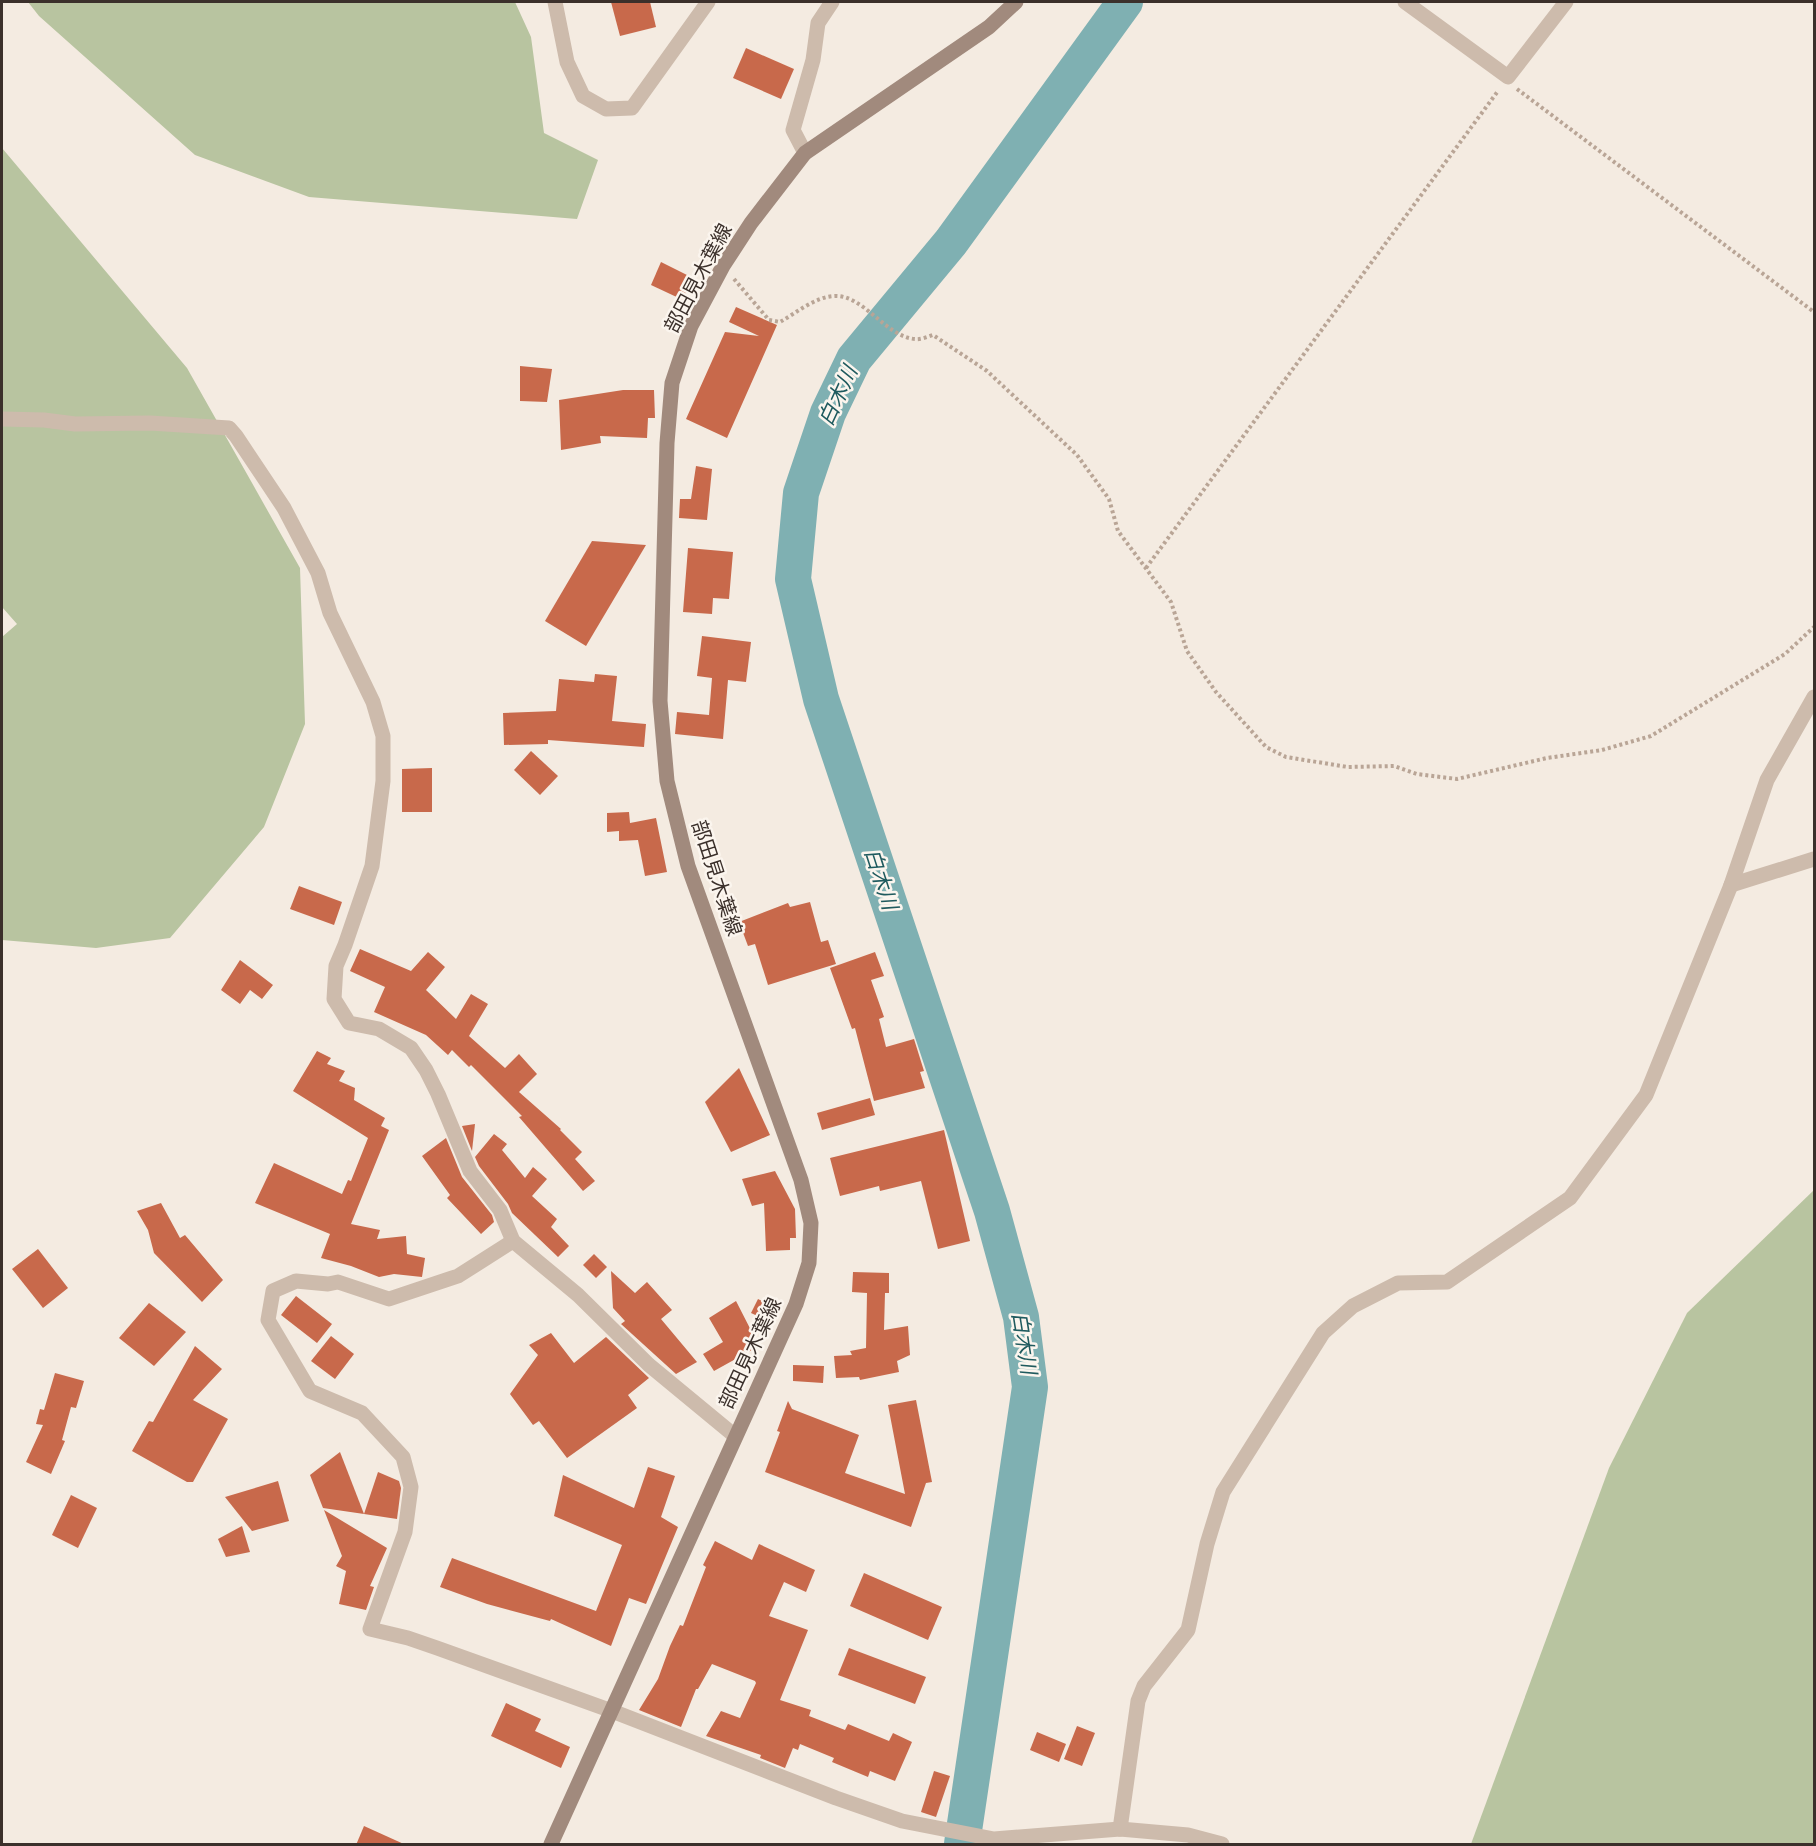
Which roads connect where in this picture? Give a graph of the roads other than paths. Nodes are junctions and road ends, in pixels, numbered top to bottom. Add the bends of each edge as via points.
1 (555, 2) edge
2 (708, 2) edge
3 (832, 2) edge
4 (1016, 2) edge
5 (1405, 2) edge
6 (1566, 2) edge
7 (805, 153) junction
8 (2, 419) edge
9 (1815, 697) edge
10 (1815, 859) edge
11 (1731, 885) junction
12 (513, 1241) junction
13 (735, 1436) junction
14 (612, 1712) junction
15 (1119, 1829) junction
16 (1105, 1837) edge
17 (551, 1845) edge
18 (1222, 1845) edge

1 - 2 street via 567,62 583,96 606,109 632,108
3 - 7 street via 818,22 813,60 793,130
4 - 7 main road, 部田見木葉線 via 989,27
5 - 6 street via 1508,77
7 - 13 main road, 部田見木葉線 via 751,223 691,326 672,383 667,443 660,701 667,781 688,866 801,1180 811,1222 809,1263 796,1304
8 - 12 street via 229,428 284,507 318,573 330,614 373,702 383,736 383,781 372,866 336,966 334,999 349,1023 379,1029 411,1048 438,1094 470,1171 500,1210
9 - 11 street via 1767,780
10 - 11 street
11 - 15 street via 1646,1095 1570,1198 1447,1282 1398,1283 1353,1306 1323,1333 1223,1492 1188,1630 1140,1693
12 - 13 street via 578,1295 649,1365
12 - 14 street via 458,1276 389,1299 338,1282 296,1281 273,1291 268,1320 310,1391 362,1413 402,1456 411,1487 405,1532 370,1629 408,1638
13 - 14 main road, 部田見木葉線
14 - 16 street via 902,1821 994,1839
14 - 17 main road, 部田見木葉線
15 - 16 street
15 - 18 street via 1188,1835

